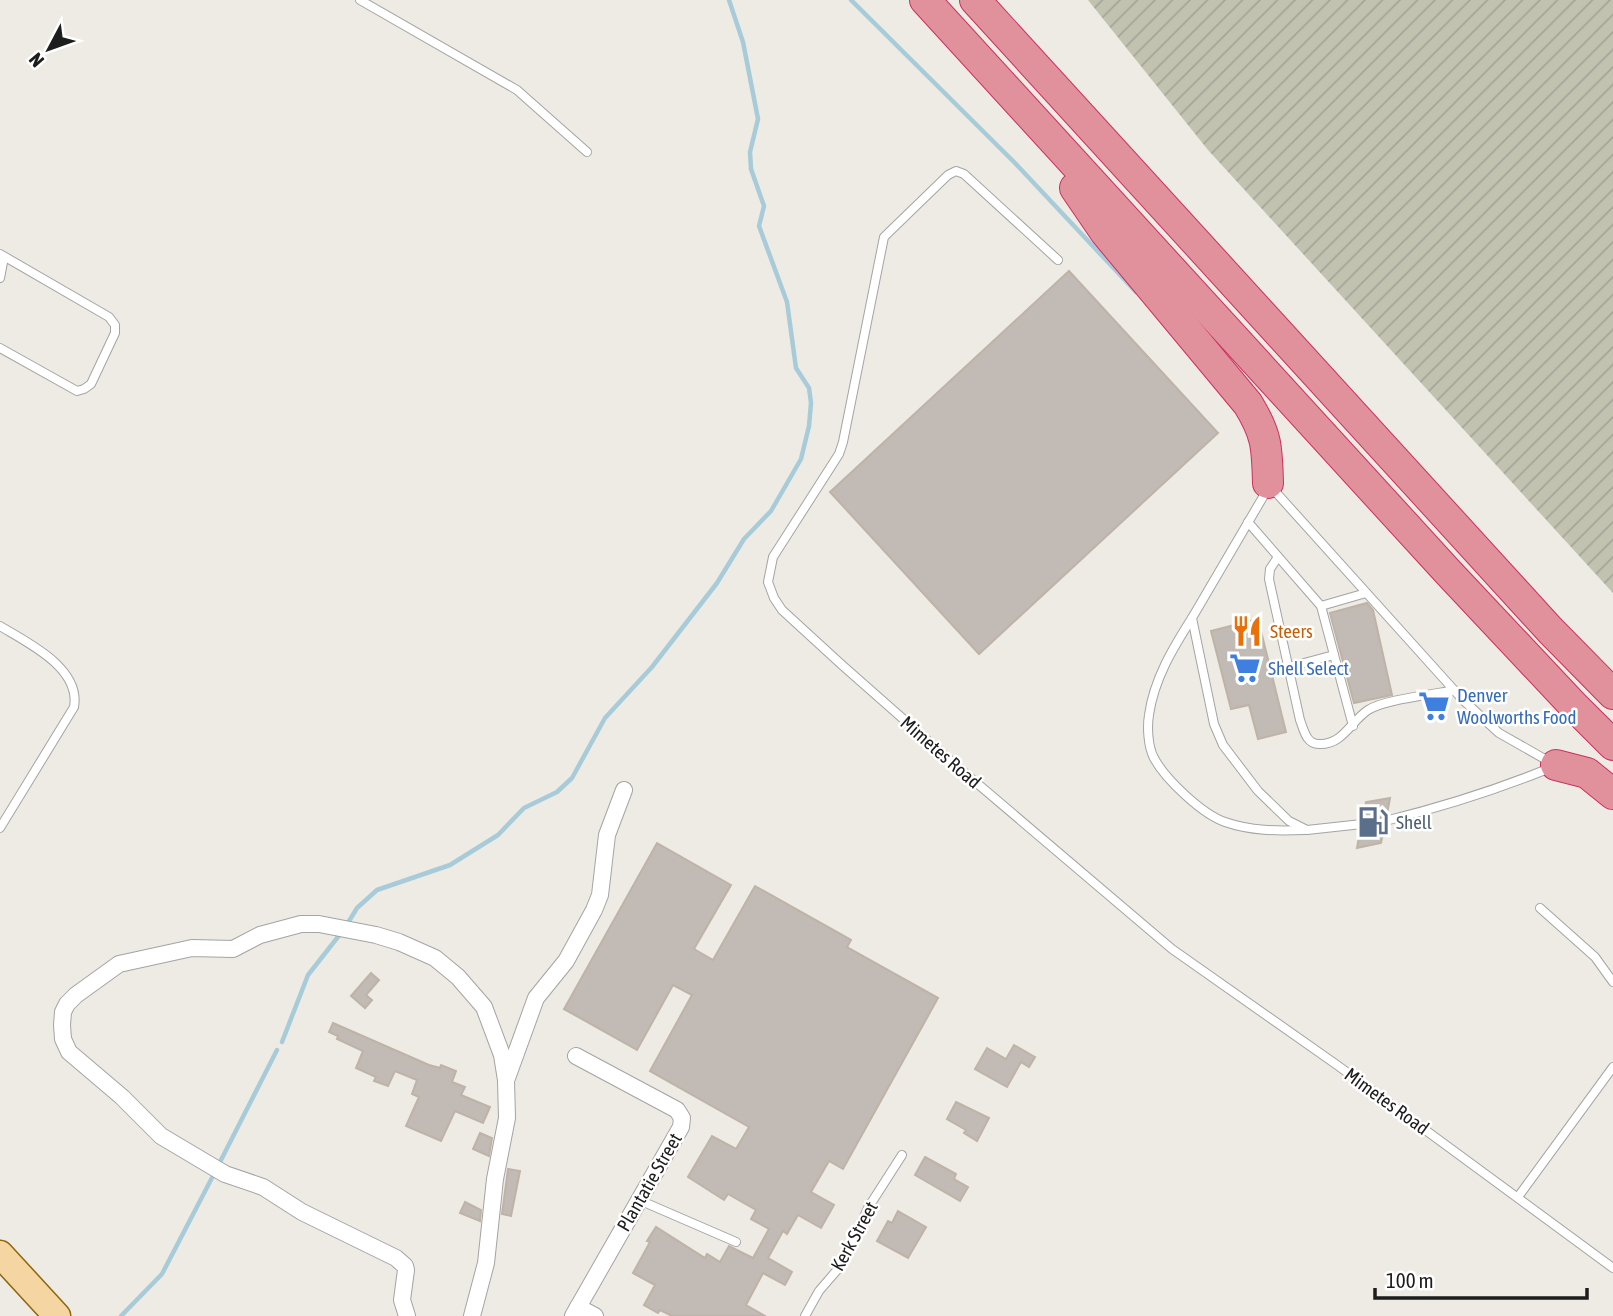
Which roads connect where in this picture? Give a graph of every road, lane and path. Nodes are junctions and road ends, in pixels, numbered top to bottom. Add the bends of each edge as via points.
1 (360, 0) edge
2 (925, 0) edge
3 (975, 0) edge
4 (1014, 100) junction
5 (587, 152) dead end
6 (2, 256) edge
7 (1058, 260) dead end
8 (0, 278) edge
9 (0, 348) edge
10 (1268, 483) junction
11 (1248, 522) junction
12 (1278, 557) junction
13 (1366, 593) junction
14 (1321, 606) junction
15 (1192, 618) junction
16 (0, 626) edge
17 (1334, 655) junction
18 (1289, 667) junction
19 (1454, 690) junction
20 (1613, 694) edge
21 (1353, 726) junction
22 (1613, 745) edge
23 (1556, 765) junction
24 (624, 790) dead end
25 (1613, 794) edge
26 (1385, 821) dead end
27 (1362, 824) dead end
28 (0, 828) edge
29 (1307, 830) junction
30 (1540, 908) dead end
31 (1613, 982) edge
32 (576, 1056) dead end
33 (1613, 1068) edge
34 (506, 1080) junction
35 (902, 1154) dead end
36 (1518, 1197) junction
37 (639, 1200) junction
38 (736, 1242) dead end
39 (0, 1254) edge
40 (1613, 1268) edge
41 (575, 1311) edge
42 (57, 1316) edge
43 (407, 1316) edge
44 (472, 1316) edge
45 (595, 1316) edge
46 (805, 1316) edge

1 - 5 lane via 517,90
2 - 4 highway
3 - 20 highway via 1541,621
4 - 10 highway via 1105,232 1248,404 1266,440
4 - 22 highway
6 - 8 lane
6 - 9 lane via 109,317 115,333 91,383 77,391
7 - 36 lane, Mimetes Road via 956,171 884,237 843,442 773,558 768,582 774,598 842,666 1172,949
10 - 11 lane
10 - 13 lane
11 - 12 lane
11 - 15 lane
12 - 14 lane
12 - 18 lane via 1269,579
13 - 14 lane
13 - 19 lane
14 - 17 lane
15 - 29 lane via 1214,724 1223,745 1258,791 1289,821
15 - 29 lane via 1172,649 1155,691 1149,716 1153,756 1194,802 1223,821 1266,831
16 - 28 lane via 53,662 70,681 75,697 74,706
17 - 18 lane
17 - 21 lane
18 - 21 lane via 1300,720 1311,742 1331,742
19 - 21 lane via 1368,710
19 - 23 lane via 1499,733
23 - 25 highway via 1587,772
23 - 26 lane via 1485,793
24 - 34 street via 607,835 594,910 566,961 536,998
27 - 29 lane
30 - 31 lane via 1595,957
32 - 37 street, Plantatie Street via 677,1110 682,1118
33 - 36 lane
34 - 43 street via 484,1007 443,964 399,942 319,924 290,926 233,949 192,948 120,964 76,995 63,1012 62,1039 69,1052 161,1136 225,1174 263,1187 401,1262 406,1270 402,1300
34 - 44 street via 506,1118 486,1263
35 - 46 lane, Kerk Street via 868,1208 844,1262
36 - 40 lane, Mimetes Road
37 - 38 lane
37 - 41 street, Plantatie Street
39 - 42 main road
41 - 45 street

